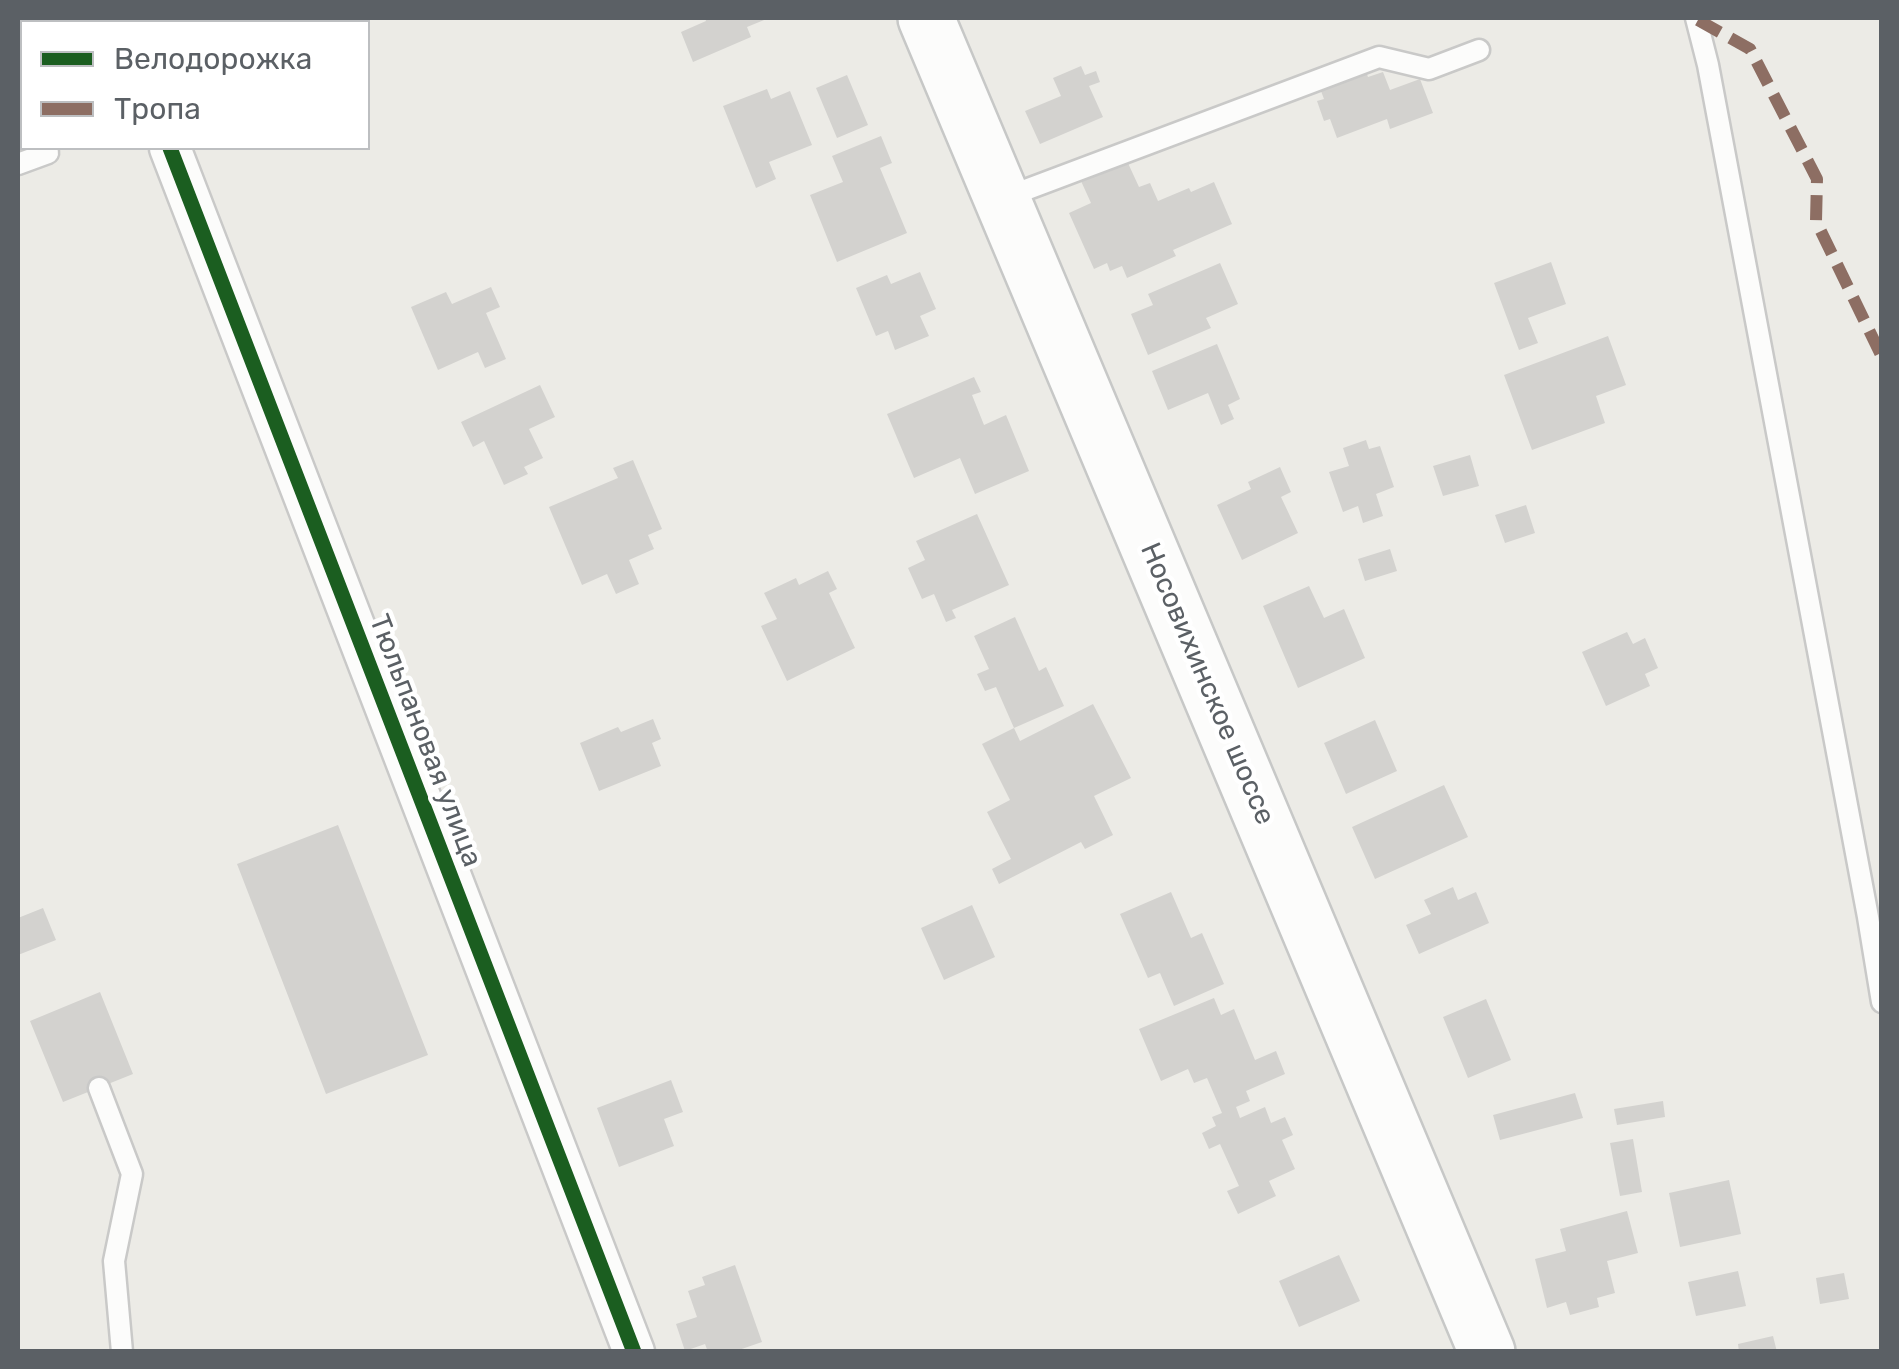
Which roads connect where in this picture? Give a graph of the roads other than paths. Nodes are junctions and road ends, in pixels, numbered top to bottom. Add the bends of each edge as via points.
1 (926, 18) edge
2 (1696, 18) edge
3 (1479, 50) dead end
4 (47, 150) edge
5 (171, 150) edge
6 (18, 164) edge
7 (1002, 198) junction
8 (1882, 1002) edge
9 (98, 1088) dead end
10 (122, 1352) edge
11 (634, 1352) edge
12 (1487, 1352) edge

1 - 7 main road, Носовихинское шоссе
2 - 8 lane
3 - 7 lane via 1429,69 1379,58
4 - 6 lane
5 - 11 street, Тюльпановая улица
7 - 12 main road, Носовихинское шоссе
9 - 10 lane via 132,1174 114,1261

